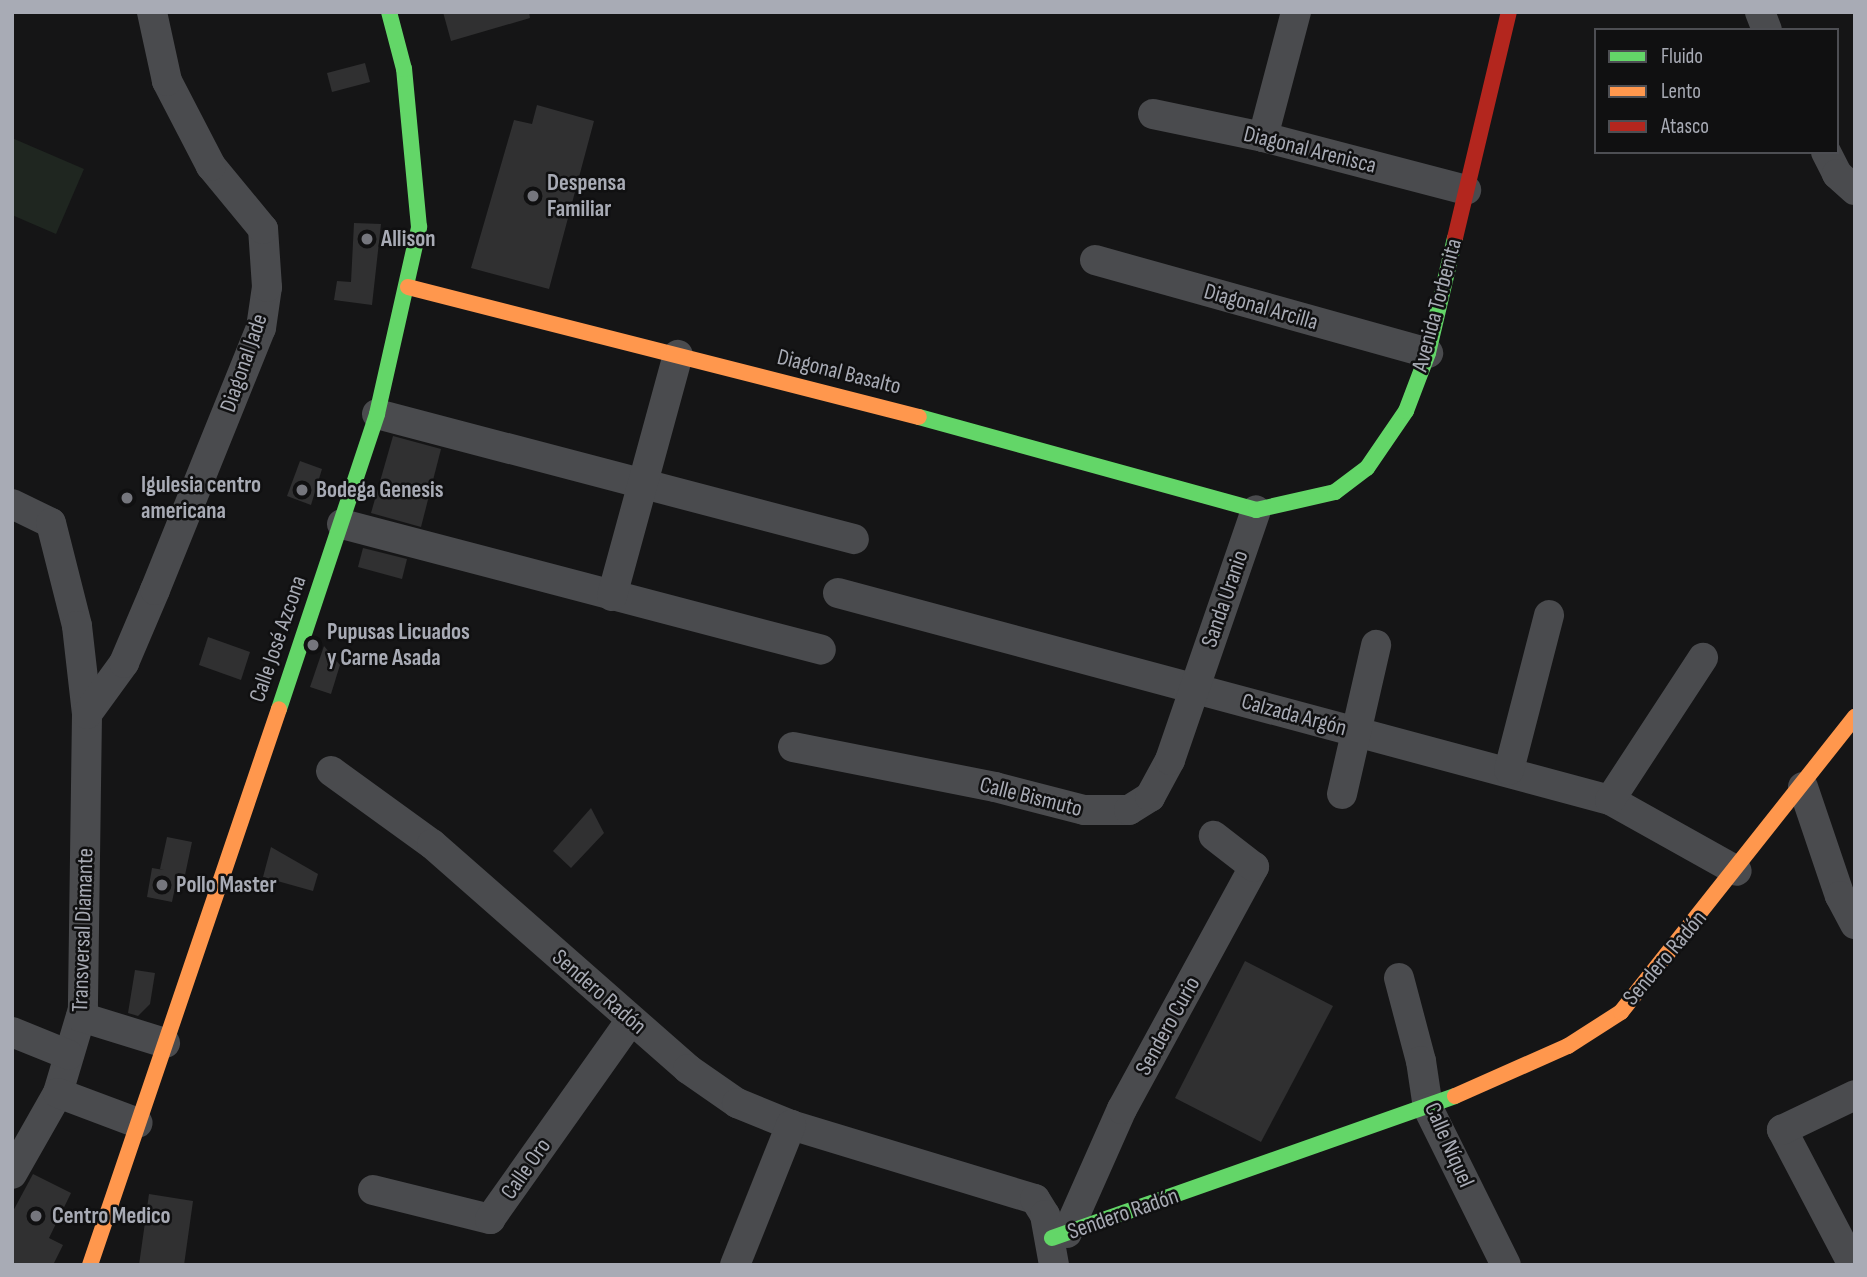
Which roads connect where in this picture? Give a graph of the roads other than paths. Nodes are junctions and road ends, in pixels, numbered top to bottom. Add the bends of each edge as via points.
1 (152, 12) edge
2 (389, 12) edge
3 (1296, 12) edge
4 (1509, 12) edge
5 (1760, 12) edge
6 (1767, 28) edge
7 (1153, 114) dead end
8 (1263, 137) junction
9 (1827, 154) edge
10 (1466, 190) junction
11 (1855, 190) edge
12 (1094, 260) dead end
13 (408, 287) junction
14 (1428, 354) junction
15 (678, 355) junction
16 (377, 414) junction
17 (643, 483) junction
18 (12, 504) edge
19 (1256, 510) junction
20 (342, 524) junction
21 (854, 539) dead end
22 (838, 593) dead end
23 (612, 596) junction
24 (1549, 615) dead end
25 (1376, 645) dead end
26 (821, 650) dead end
27 (1703, 658) dead end
28 (1194, 688) junction
29 (87, 714) junction
30 (1855, 717) edge
31 (1357, 732) junction
32 (793, 747) dead end
33 (1509, 770) junction
34 (331, 771) dead end
35 (1803, 787) junction
36 (1342, 794) dead end
37 (1610, 800) junction
38 (1214, 835) dead end
39 (1737, 871) junction
40 (1855, 923) edge
41 (1399, 978) dead end
42 (81, 1017) junction
43 (631, 1020) junction
44 (12, 1032) edge
45 (165, 1043) junction
46 (69, 1055) junction
47 (58, 1093) junction
48 (1855, 1095) edge
49 (1428, 1108) junction
50 (138, 1123) junction
51 (791, 1125) junction
52 (12, 1174) edge
53 (373, 1190) dead end
54 (1058, 1245) edge
55 (90, 1265) edge
56 (735, 1265) edge
57 (1506, 1265) edge
58 (1853, 1265) edge

1 - 29 street, Diagonal Jade via 167,81 211,166 263,229 267,287 261,328 155,590 124,663
2 - 13 street, Calle José Azcona via 404,69 419,228
3 - 8 street
4 - 10 street, Avenida Torbenita
5 - 6 street
7 - 8 street, Diagonal Arenisca
8 - 10 street, Diagonal Arenisca
9 - 11 street via 1837,174
10 - 14 street, Avenida Torbenita
12 - 14 street, Diagonal Arcilla
13 - 15 street, Diagonal Basalto
13 - 16 street, Calle José Azcona
14 - 19 street, Avenida Torbenita via 1406,411 1367,468 1335,492
15 - 17 street
15 - 19 street, Diagonal Basalto
16 - 17 street
16 - 20 street, Calle José Azcona
17 - 21 street
17 - 23 street
18 - 29 street, Transversal Diamante via 51,523 77,626
19 - 28 street, Sanda Uranio
20 - 23 street
20 - 45 street, Calle José Azcona
22 - 28 street, Calzada Argón
23 - 26 street
24 - 33 street
25 - 31 street
27 - 37 street
28 - 31 street, Calzada Argón
28 - 32 street, Calle Bismuto via 1170,760 1150,797 1129,810 1109,814
29 - 42 street, Transversal Diamante via 87,906
30 - 35 street, Sendero Radón
31 - 33 street, Calzada Argón
31 - 36 street
33 - 37 street, Calzada Argón
34 - 43 street, Sendero Radón via 432,845
35 - 39 street, Sendero Radón
35 - 40 street via 1840,896
37 - 39 street, Calzada Argón
38 - 54 street, Sendero Curio via 1254,867 1122,1109
39 - 49 street, Sendero Radón via 1620,1012 1568,1046
41 - 49 street, Calle Níquel via 1421,1060
42 - 45 street
42 - 46 street, Transversal Diamante
43 - 51 street, Sendero Radón via 727,1096
43 - 53 street, Calle Oro via 490,1219
44 - 46 street
45 - 50 street, Calle José Azcona
46 - 47 street, Transversal Diamante
47 - 50 street
47 - 52 street, Transversal Diamante
48 - 58 street via 1784,1126 1783,1134
49 - 54 street, Sendero Radón
49 - 57 street, Calle Níquel
50 - 55 street, Calle José Azcona
51 - 54 street, Sendero Radón via 1035,1199
51 - 56 street

